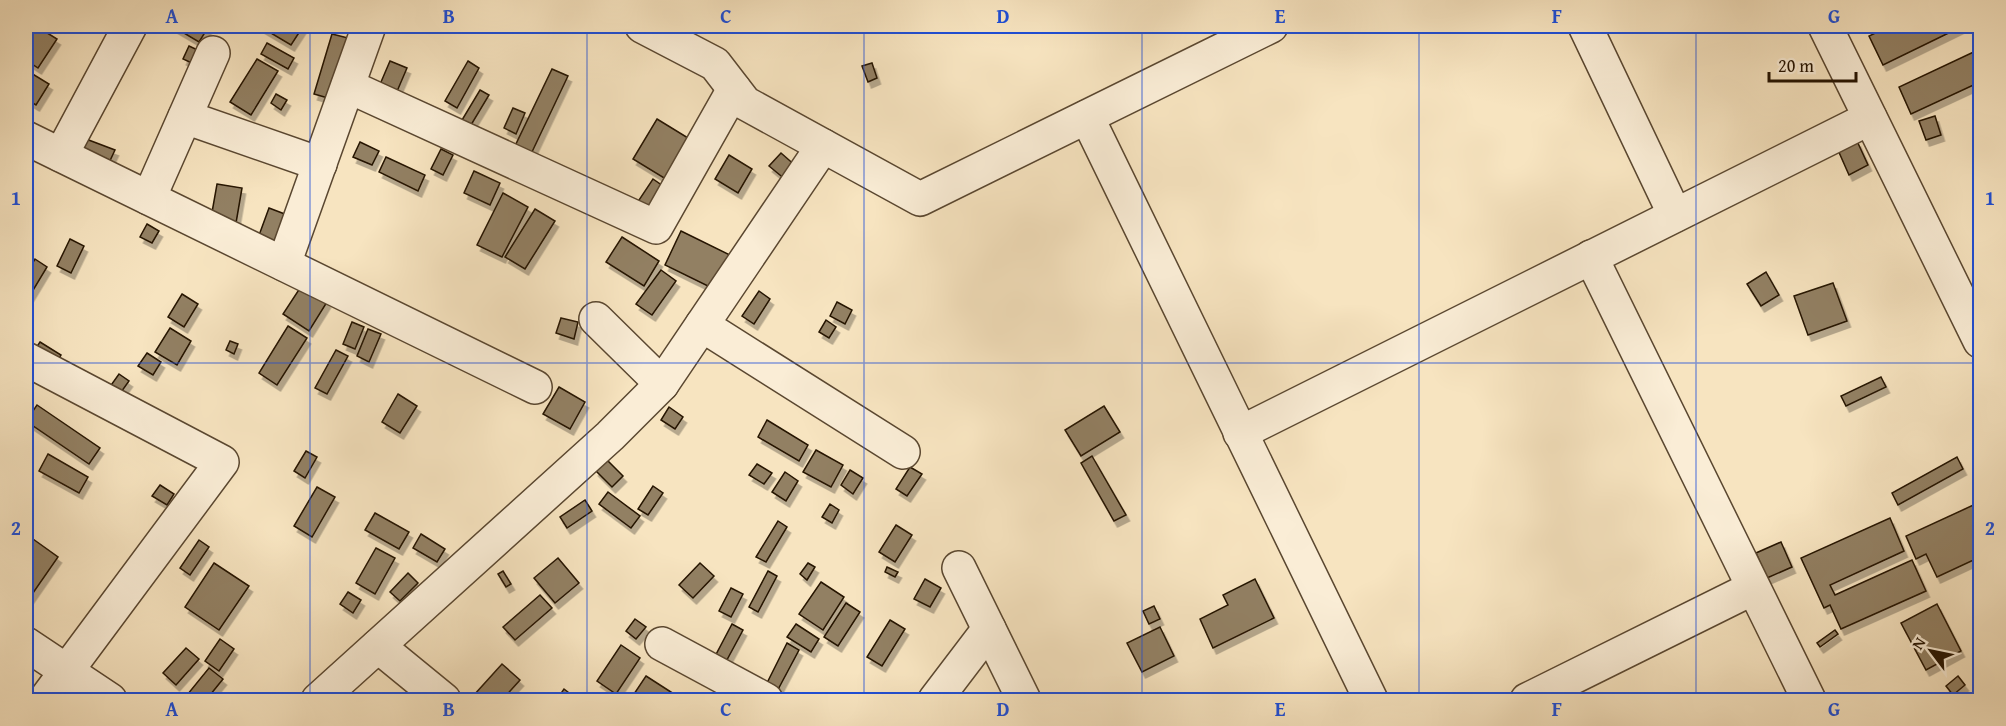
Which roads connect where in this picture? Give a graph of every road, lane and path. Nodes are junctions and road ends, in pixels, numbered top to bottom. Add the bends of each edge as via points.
1 (130, 26) edge
2 (369, 26) edge
3 (642, 26) edge
4 (1585, 26) edge
5 (1825, 26) edge
6 (1258, 28) edge
7 (213, 53) dead end
8 (348, 86) junction
9 (734, 89) junction
10 (185, 117) junction
11 (1087, 117) junction
12 (1870, 118) junction
13 (26, 138) edge
14 (823, 146) junction
15 (61, 155) junction
16 (320, 164) junction
17 (149, 198) junction
18 (1675, 215) junction
19 (1591, 257) junction
20 (284, 264) junction
21 (596, 319) dead end
22 (702, 325) junction
23 (1980, 341) edge
24 (26, 359) edge
25 (662, 384) junction
26 (535, 387) dead end
27 (1240, 433) junction
28 (903, 452) dead end
29 (959, 568) dead end
30 (1753, 588) junction
31 (989, 629) junction
32 (26, 644) edge
33 (662, 644) dead end
34 (378, 646) junction
35 (67, 672) junction
36 (45, 700) edge
37 (110, 700) edge
38 (318, 700) edge
39 (444, 700) edge
40 (766, 700) edge
41 (935, 700) edge
42 (1024, 700) edge
43 (1371, 700) edge
44 (1527, 700) edge
45 (1809, 700) edge

1 - 15 street
2 - 8 street
3 - 9 street via 715,64
4 - 18 street
5 - 12 street
6 - 11 street
7 - 10 street
8 - 9 street via 656,227
8 - 16 street
9 - 14 street via 745,103
10 - 16 street
10 - 17 street
11 - 14 street via 920,199
11 - 27 street
12 - 18 street
12 - 23 street
13 - 15 street
14 - 22 street
15 - 17 street
16 - 20 street
17 - 20 street
18 - 19 street
19 - 27 street
19 - 30 street
20 - 26 street
21 - 25 street
22 - 25 street
22 - 28 street
24 - 35 street via 222,462
25 - 34 street
27 - 43 street
29 - 31 street
30 - 44 street
30 - 45 street
31 - 41 street
31 - 42 street
32 - 35 street
33 - 40 street
34 - 38 street
34 - 39 street
35 - 36 street
35 - 37 street

